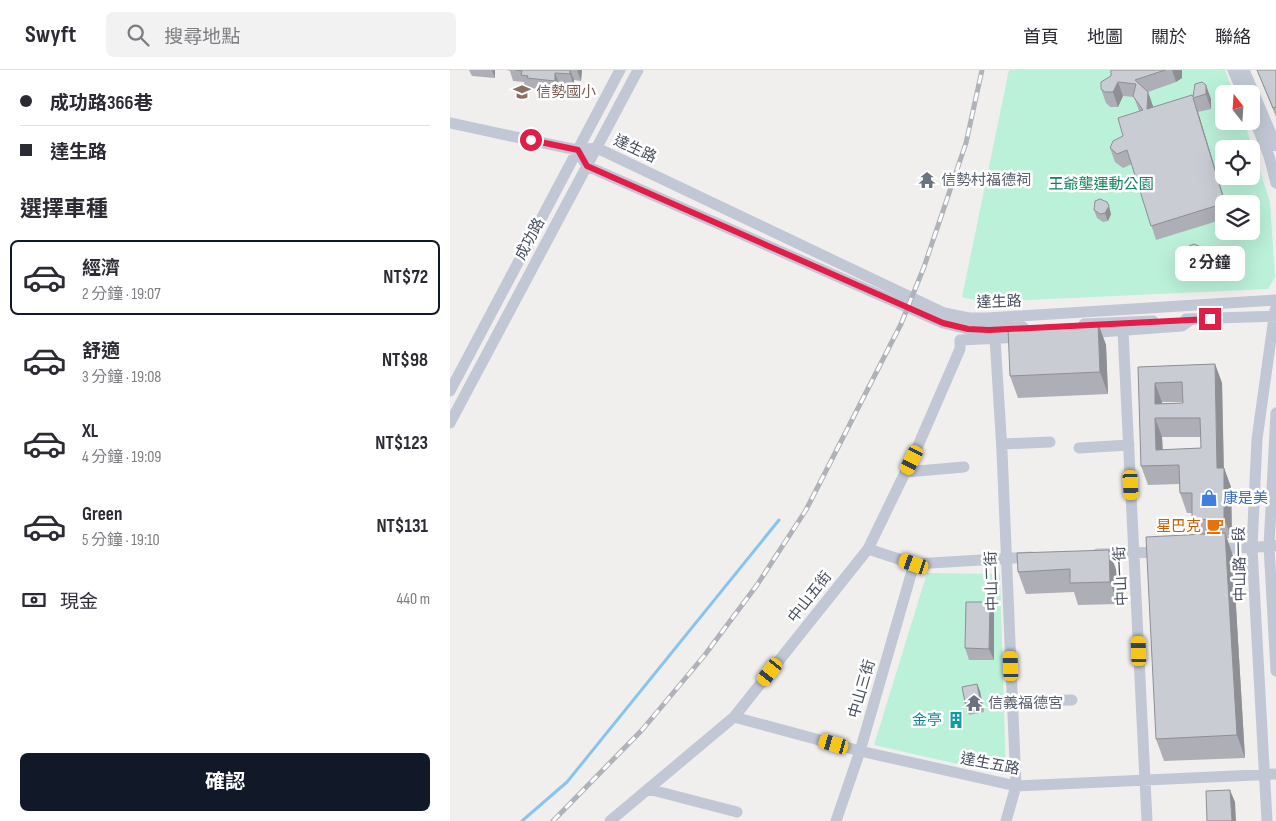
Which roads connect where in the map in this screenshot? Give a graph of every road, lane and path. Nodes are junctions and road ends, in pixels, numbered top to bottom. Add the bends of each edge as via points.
1 (620, 70) edge
2 (638, 70) edge
3 (1233, 70) edge
4 (1244, 70) edge
5 (1239, 85) edge
6 (1260, 122) edge
7 (450, 124) edge
8 (1269, 131) edge
9 (1276, 146) edge
10 (597, 148) junction
11 (578, 150) junction
12 (587, 166) junction
13 (1276, 183) edge
14 (1276, 300) edge
15 (1275, 314) edge
16 (1192, 319) junction
17 (485, 326) junction
18 (1050, 326) edge
19 (1123, 331) junction
20 (497, 332) junction
21 (1034, 336) edge
22 (995, 338) junction
23 (450, 391) edge
24 (1276, 413) edge
25 (450, 423) edge
26 (1050, 442) dead end
27 (1002, 444) junction
28 (1129, 445) junction
29 (1079, 448) dead end
30 (964, 467) dead end
31 (906, 472) junction
32 (1272, 546) edge
33 (1252, 548) junction
34 (868, 549) junction
35 (1204, 550) edge
36 (1175, 551) edge
37 (1135, 553) junction
38 (1086, 555) edge
39 (1046, 556) edge
40 (1006, 558) junction
41 (914, 564) junction
42 (1276, 671) edge
43 (1072, 700) dead end
44 (1012, 701) junction
45 (734, 717) junction
46 (860, 751) junction
47 (1264, 774) junction
48 (1276, 774) edge
49 (1144, 780) junction
50 (1016, 786) junction
51 (648, 789) junction
52 (737, 812) dead end
53 (610, 821) edge
54 (836, 821) edge
55 (1006, 821) edge
56 (1147, 821) edge
57 (1266, 821) edge

1 - 11 street, 成功路
2 - 10 street, 成功路
3 - 5 street
4 - 8 street
6 - 8 street
7 - 11 street, 達生路
8 - 9 street
8 - 13 street
10 - 11 street, 達生路
10 - 12 street, 成功路
10 - 14 street, 達生路 via 944,313 987,318
11 - 12 street
11 - 17 street, 成功路
12 - 18 street, 達生路 via 943,323 989,330
12 - 20 street, 成功路
15 - 16 street
15 - 33 street, 中山路一段 via 1258,438
16 - 19 street via 1182,326
16 - 19 street via 1071,329
17 - 20 street
17 - 23 street, 成功路
19 - 28 street, 中山一街
20 - 25 street, 成功路
21 - 22 street
22 - 27 street, 中山二街
22 - 31 street, 中山五街 via 960,340 960,349
24 - 32 street, 中山路一段
26 - 27 street
27 - 40 street, 中山二街
28 - 29 street
28 - 37 street, 中山一街
30 - 31 street
31 - 34 street, 中山五街
32 - 33 street
32 - 42 street, 中山路一段
33 - 35 street
33 - 47 street, 中山路一段
34 - 41 street
34 - 45 street, 中山五街
36 - 37 street
37 - 38 street
37 - 49 street, 中山一街
39 - 40 street
40 - 41 street
40 - 44 street, 中山二街
41 - 46 street, 中山三街
43 - 44 street
44 - 50 street, 中山二街
45 - 46 street, 達生五路
45 - 51 street, 中山五街
46 - 50 street, 達生五路
46 - 54 street, 中山三街
47 - 48 street, 達生五路
47 - 49 street, 達生五路
47 - 57 street, 中山路一段
49 - 50 street, 達生五路
49 - 56 street, 中山一街
50 - 55 street, 中山二街
51 - 52 street
51 - 53 street, 中山五街

